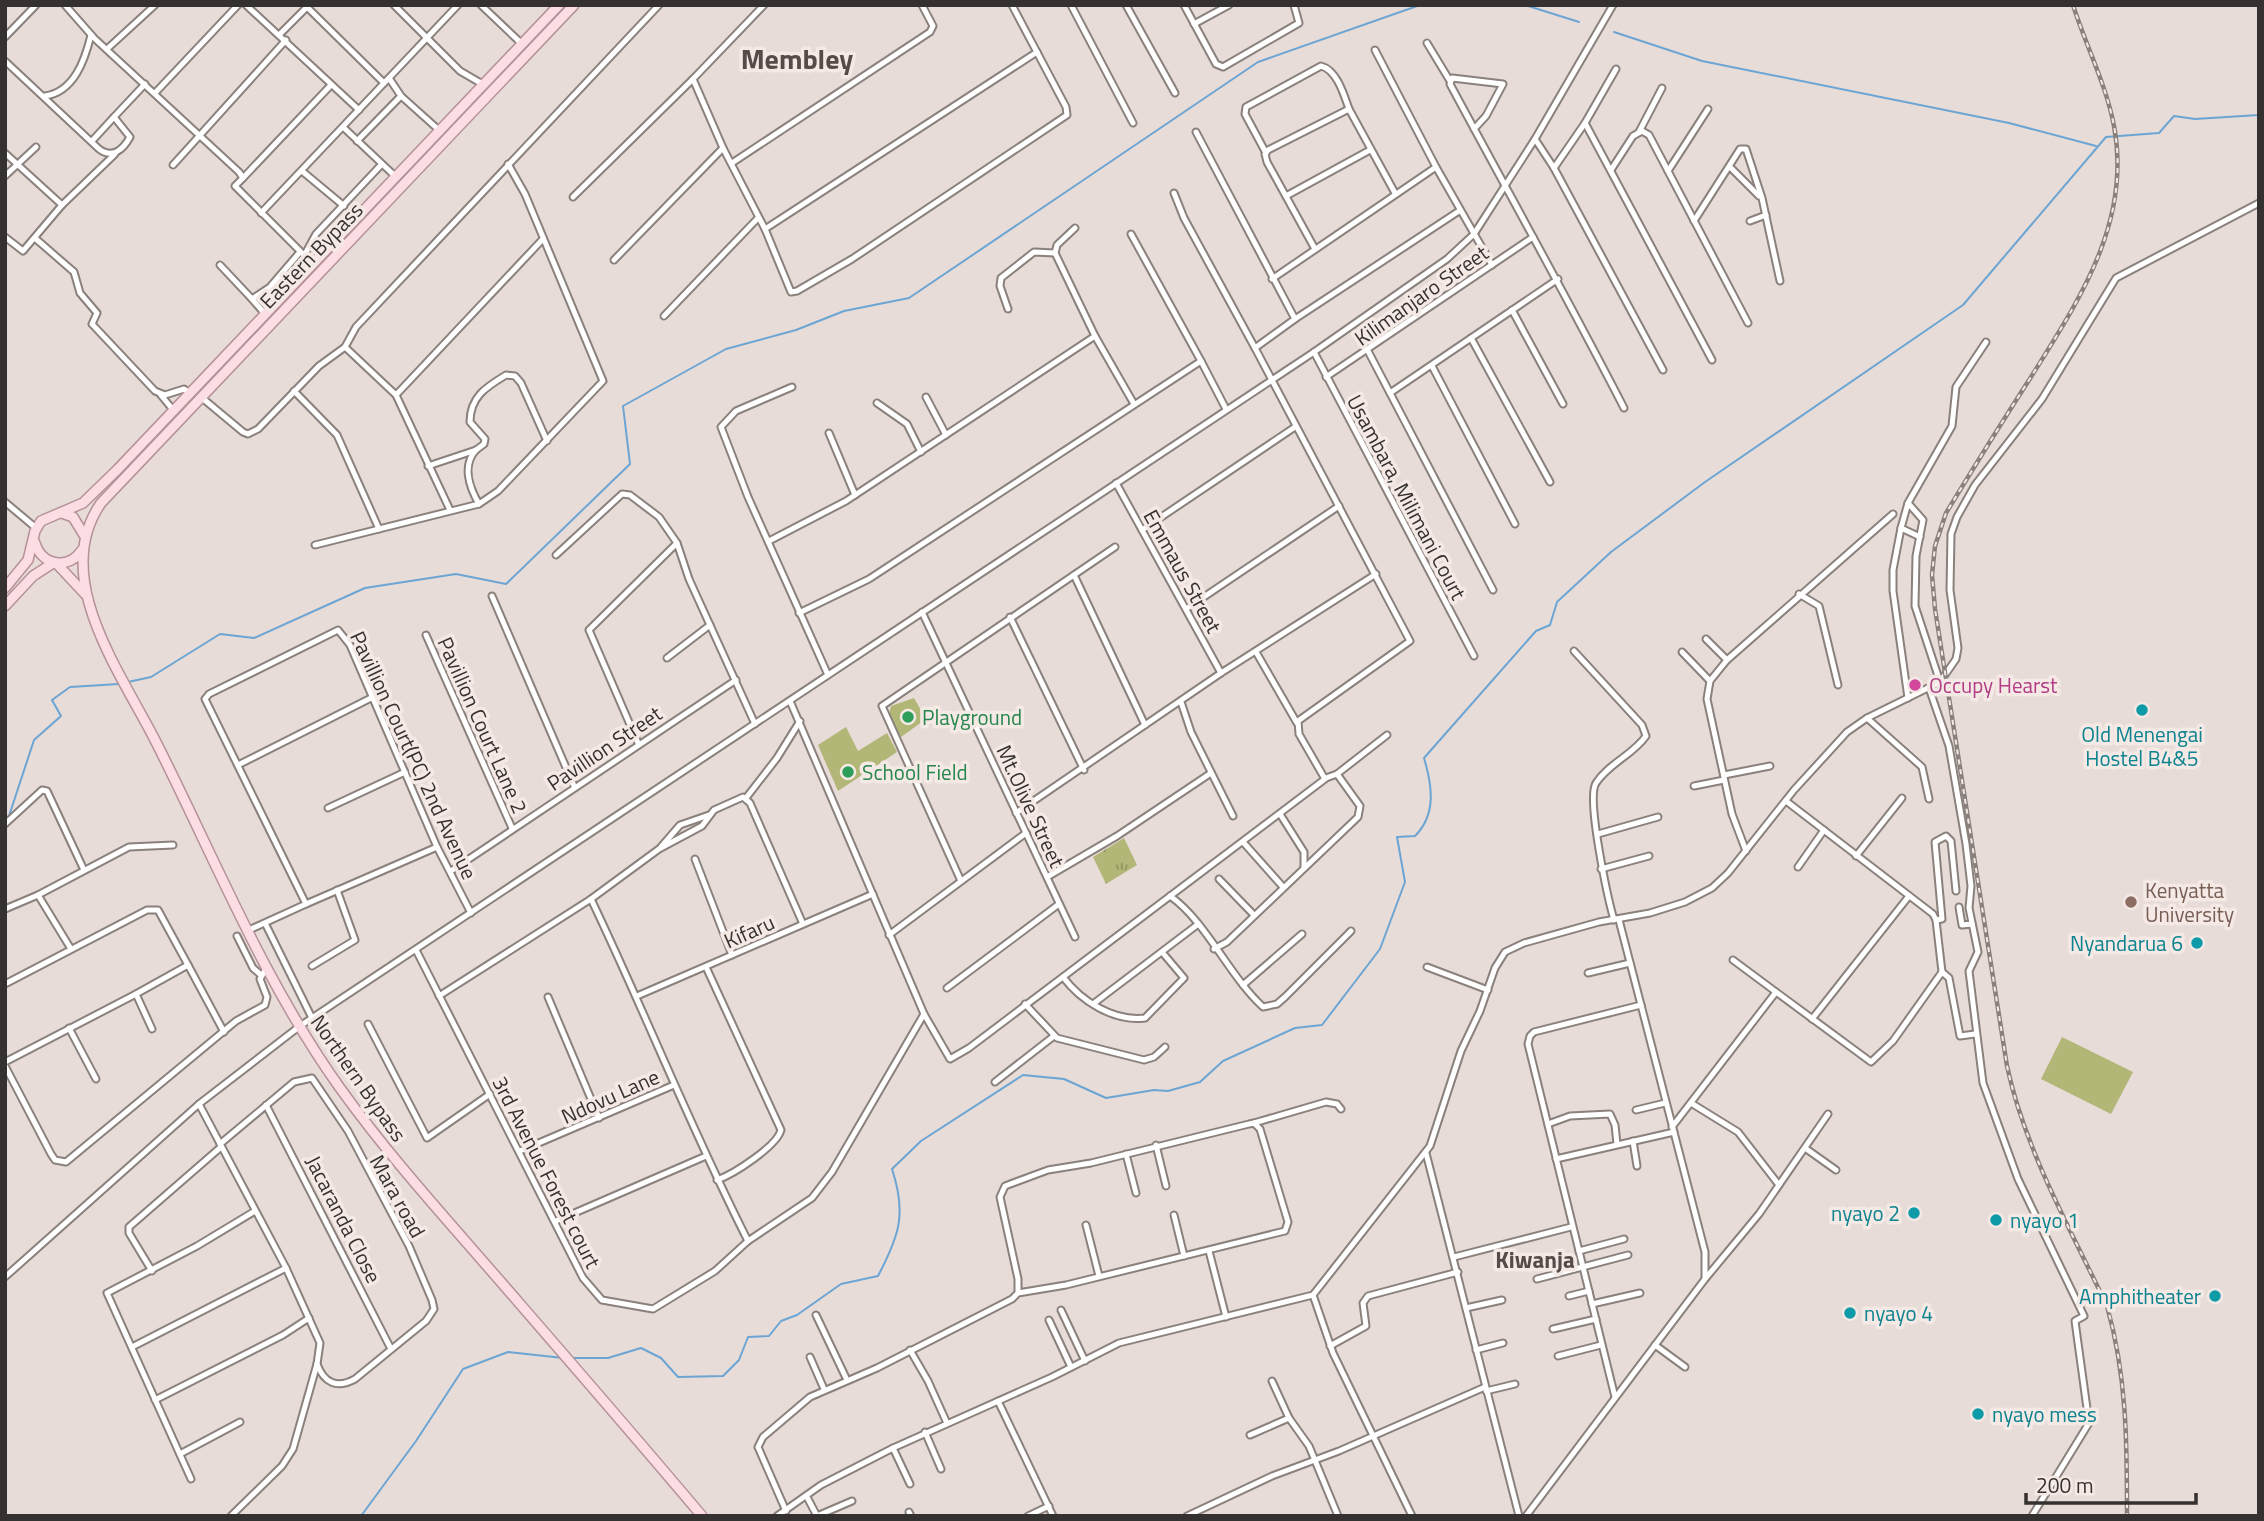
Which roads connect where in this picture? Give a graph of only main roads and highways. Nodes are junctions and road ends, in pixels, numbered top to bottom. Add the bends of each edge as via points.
1 (559, 5) edge
2 (574, 5) edge
3 (196, 396) junction
4 (62, 513) junction
5 (85, 537) junction
6 (34, 542) junction
7 (83, 548) junction
8 (55, 563) junction
9 (5, 588) edge
10 (86, 596) junction
11 (5, 606) edge
12 (702, 1516) edge

1 - 3 main road, Eastern Bypass via 265,314
2 - 3 main road, Eastern Bypass
3 - 4 main road, Eastern Bypass via 174,412 88,499
3 - 5 main road, Eastern Bypass via 101,503
4 - 5 main road via 81,525
4 - 6 main road, Eastern Bypass via 46,517 36,528
5 - 7 main road, Eastern Bypass
6 - 8 main road via 41,555
6 - 9 main road via 24,568
7 - 8 main road via 72,560
7 - 10 main road, Eastern Bypass
8 - 10 main road
8 - 11 main road via 33,576
10 - 12 main road, Northern Bypass via 127,689 249,930 264,971 300,1026 376,1135

